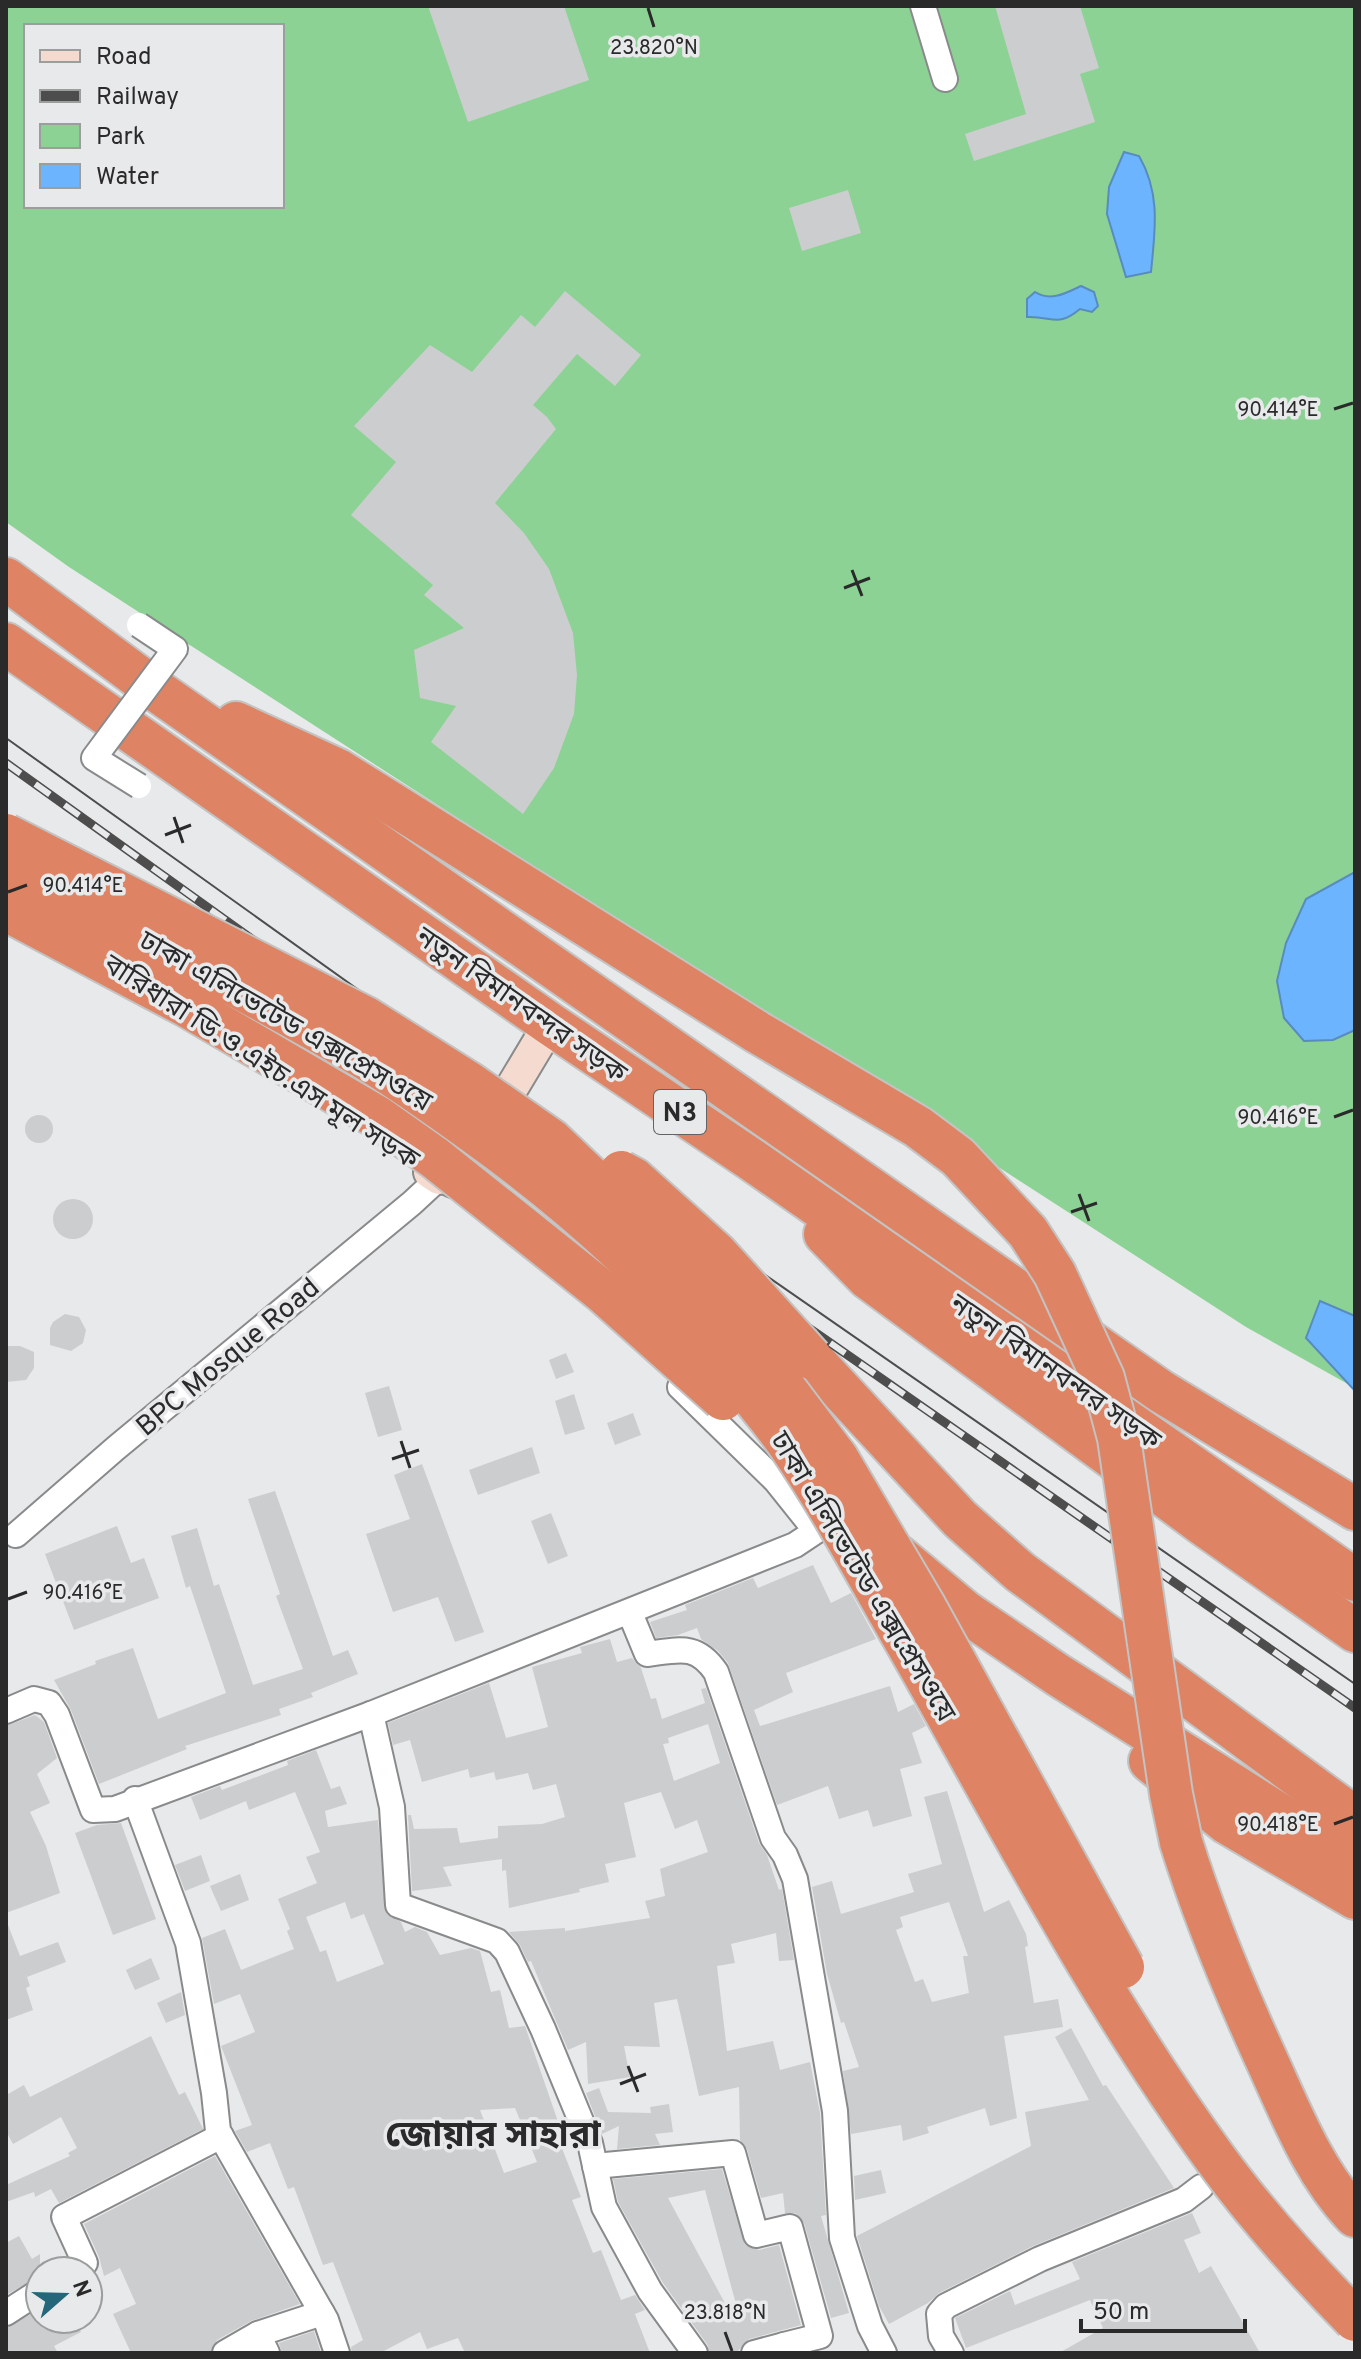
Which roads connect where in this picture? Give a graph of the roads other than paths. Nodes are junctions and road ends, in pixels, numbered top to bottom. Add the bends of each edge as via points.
1 (923, 6) edge
2 (945, 79) dead end
3 (6, 579) edge
4 (139, 625) dead end
5 (6, 644) edge
6 (160, 693) junction
7 (139, 786) dead end
8 (6, 835) edge
9 (6, 867) edge
10 (6, 893) edge
11 (6, 910) edge
12 (550, 1024) junction
13 (551, 1140) junction
14 (752, 1160) junction
15 (439, 1178) junction
16 (1352, 1503) edge
17 (16, 1535) dead end
18 (1355, 1580) edge
19 (630, 1613) junction
20 (1355, 1631) edge
21 (6, 1711) edge
22 (371, 1714) junction
23 (135, 1799) junction
24 (1355, 1818) edge
25 (1352, 1888) edge
26 (221, 2136) junction
27 (595, 2166) junction
28 (1201, 2187) dead end
29 (1355, 2216) edge
30 (81, 2255) edge
31 (1355, 2280) edge
32 (24, 2301) edge
33 (6, 2313) edge
34 (322, 2313) junction
35 (1355, 2320) edge
36 (263, 2344) edge
37 (786, 2349) edge
38 (225, 2353) edge
39 (337, 2353) edge
40 (695, 2353) edge
41 (754, 2353) edge
42 (884, 2353) edge
43 (951, 2353) edge

1 - 2 street
3 - 6 highway, নতুন বিমানবন্দর সড়ক / N3
4 - 7 street, bridge via 175,649 94,758
5 - 12 highway, নতুন বিমানবন্দর সড়ক / N3
6 - 16 highway, নতুন বিমানবন্দর সড়ক / N3 via 1162,1392
6 - 29 highway, bridge via 338,770 918,1127 958,1157 1028,1232 1074,1311 1103,1378 1119,1438 1171,1794 1196,1890 1280,2090 1317,2165
8 - 13 highway, ঢাকা এলিভেটেড এক্সপ্রেসওয়ে, bridge via 366,1018
9 - 35 highway, ঢাকা এলিভেটেড এক্সপ্রেসওয়ে, bridge via 367,1060 424,1096 531,1173 675,1304 791,1447 1105,1994 1174,2101 1255,2209
10 - 15 street, বারিধারা ডি.ও.এইচ.এস মূল সড়ক
11 - 25 highway, bridge via 233,1031 377,1117 447,1167 603,1292 921,1578 1058,1675 1133,1746 1227,1823
12 - 14 highway, নতুন বিমানবন্দর সড়ক / N3
12 - 15 street, বারিধারা ডি.ও.এইচ.এস মূল সড়ক via 496,1114
13 - 24 highway, bridge via 634,1179 706,1243 960,1519 1020,1572
13 - 31 highway, ঢাকা এলিভেটেড এক্সপ্রেসওয়ে, bridge via 675,1258 739,1328 837,1458 1124,1969 1197,2086
14 - 18 highway, নতুন বিমানবন্দর সড়ক / N3
14 - 20 highway via 868,1278
15 - 17 street, BPC Mosque Road
15 - 19 street via 463,1191 577,1286 776,1481 816,1531 795,1545
19 - 22 street
19 - 42 street via 647,1654 693,1650 716,1672 773,1838 795,1879 835,2111 842,2238
21 - 23 street via 34,1699 49,1703 93,1810 115,1809
22 - 23 street
22 - 27 street via 392,1807 398,1905 497,1941 507,1952 590,2143
23 - 26 street via 188,1943
26 - 30 street via 64,2217
26 - 34 street
27 - 37 street via 733,2153 756,2235 790,2227 820,2336
27 - 40 street via 598,2190 620,2241
28 - 43 street via 1184,2200 1040,2259 946,2306 939,2314 939,2328
32 - 33 street
34 - 36 street
34 - 39 street
36 - 38 street
37 - 41 street

